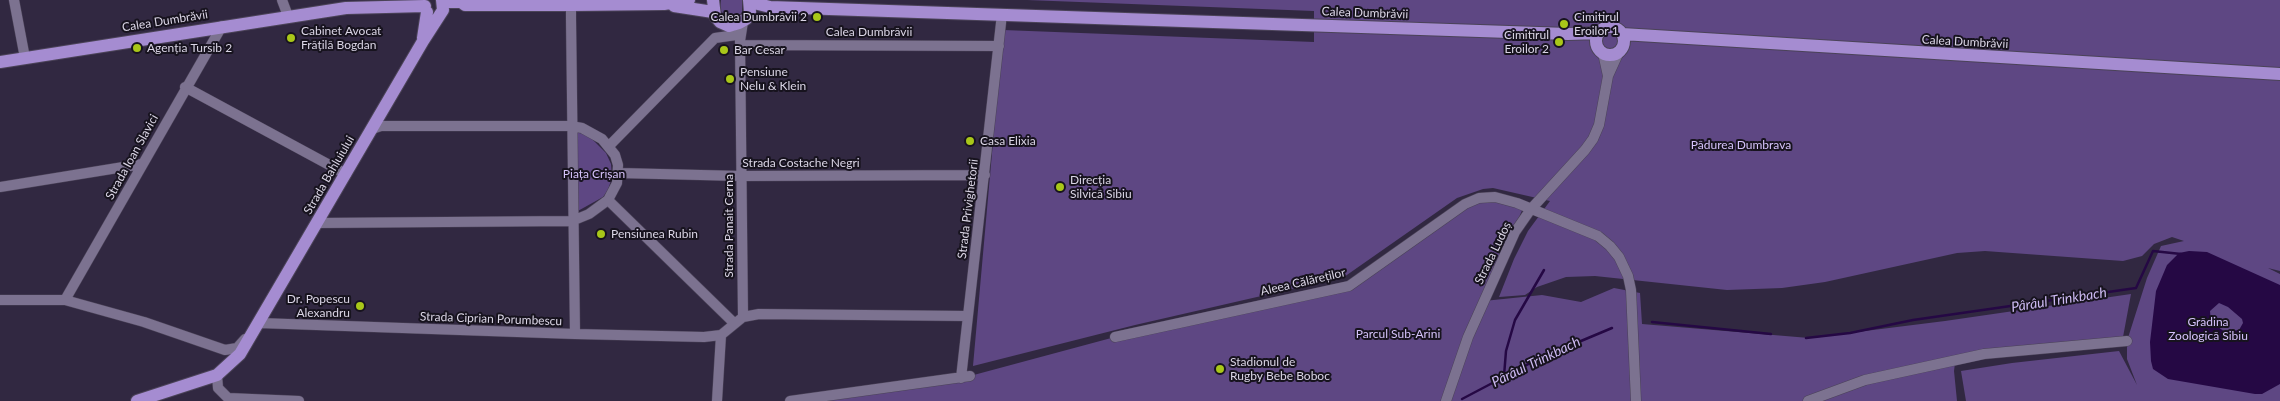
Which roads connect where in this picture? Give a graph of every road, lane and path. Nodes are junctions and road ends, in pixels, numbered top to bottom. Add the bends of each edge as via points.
1 (14, 0) edge
2 (282, 0) edge
3 (689, 0) edge
4 (573, 3) edge
5 (664, 4) junction
6 (427, 6) edge
7 (442, 6) edge
8 (748, 9) edge
9 (714, 10) edge
10 (1002, 14) junction
11 (288, 16) junction
12 (222, 26) junction
13 (736, 37) junction
14 (715, 38) junction
15 (423, 40) junction
16 (1599, 44) junction
17 (1621, 44) junction
18 (998, 46) junction
19 (25, 58) junction
20 (0, 62) edge
21 (2280, 74) edge
22 (1608, 76) junction
23 (186, 87) junction
24 (571, 126) junction
25 (372, 129) junction
26 (609, 146) junction
27 (142, 164) junction
28 (346, 174) junction
29 (619, 174) junction
30 (984, 175) junction
31 (741, 176) junction
32 (0, 187) edge
33 (608, 200) junction
34 (1531, 209) junction
35 (572, 220) junction
36 (318, 223) junction
37 (0, 300) edge
38 (66, 300) junction
39 (968, 316) junction
40 (738, 320) junction
41 (259, 323) junction
42 (574, 334) junction
43 (721, 335) junction
44 (1115, 337) dead end
45 (2127, 341) dead end
46 (225, 350) junction
47 (221, 372) junction
48 (137, 401) edge
49 (299, 401) edge
50 (717, 401) edge
51 (790, 401) edge
52 (1446, 401) edge
53 (1636, 401) edge
54 (1808, 401) edge

1 - 19 street
2 - 11 street
3 - 5 main road
4 - 5 main road
4 - 7 main road via 466,5 461,2
4 - 24 street
5 - 9 main road
6 - 7 main road, Calea Dumbrăvii via 433,15
6 - 11 main road, Calea Dumbrăvii via 356,7
6 - 15 main road, Strada Bahluiului
7 - 15 main road, Strada Bahluiului
8 - 10 main road, Calea Dumbrăvii
8 - 13 main road, Calea Dumbrăvii
9 - 13 main road
9 - 14 street
10 - 16 main road, Calea Dumbrăvii via 1568,34
10 - 18 street, Strada Privighetorii
11 - 12 main road, Calea Dumbrăvii
12 - 19 main road, Calea Dumbrăvii
12 - 23 street, Strada Ioan Slavici
13 - 14 street, Calea Dumbrăvii
13 - 18 street, Calea Dumbrăvii
13 - 31 street, Strada Panait Cerna
14 - 26 street
15 - 25 main road, Strada Bahluiului
16 - 17 main road via 1610,56
16 - 17 main road via 1609,27 1617,29
16 - 22 street, Strada Ludoș
17 - 21 main road, Calea Dumbrăvii via 1648,37
17 - 22 street, Strada Ludoș
18 - 30 street, Strada Privighetorii
19 - 20 main road, Calea Dumbrăvii
22 - 34 street, Strada Ludoș via 1599,125 1593,139
23 - 27 street, Strada Ioan Slavici
23 - 28 street
24 - 25 street via 381,126
24 - 26 street via 593,132
24 - 35 street
25 - 28 main road, Strada Bahluiului
26 - 29 street via 615,155
27 - 32 street
27 - 38 street, Strada Ioan Slavici
28 - 36 main road, Strada Bahluiului
29 - 31 street, Strada Costache Negri
29 - 33 street
30 - 31 street, Strada Costache Negri
30 - 39 street, Strada Privighetorii
31 - 40 street, Strada Panait Cerna
33 - 35 street via 589,214
33 - 40 street
34 - 44 street, Aleea Călăreților via 1507,199 1479,198 1460,207 1349,286
34 - 52 street, Strada Ludoș via 1512,238 1468,337
34 - 53 street, Aleea Călăreților via 1598,236 1619,258 1631,290
35 - 36 street
35 - 42 street
36 - 41 main road, Strada Bahluiului
37 - 38 street
38 - 46 street
39 - 40 street via 759,314
39 - 51 street, Strada Privighetorii via 966,377
40 - 43 street
41 - 42 street, Strada Ciprian Porumbescu
41 - 46 street via 237,348
41 - 47 main road, Strada Bahluiului via 240,354
42 - 43 street, Strada Ciprian Porumbescu
43 - 50 street
45 - 54 street via 1984,354 1865,380
46 - 47 street via 228,359
47 - 48 main road
47 - 49 street via 218,388 228,398

